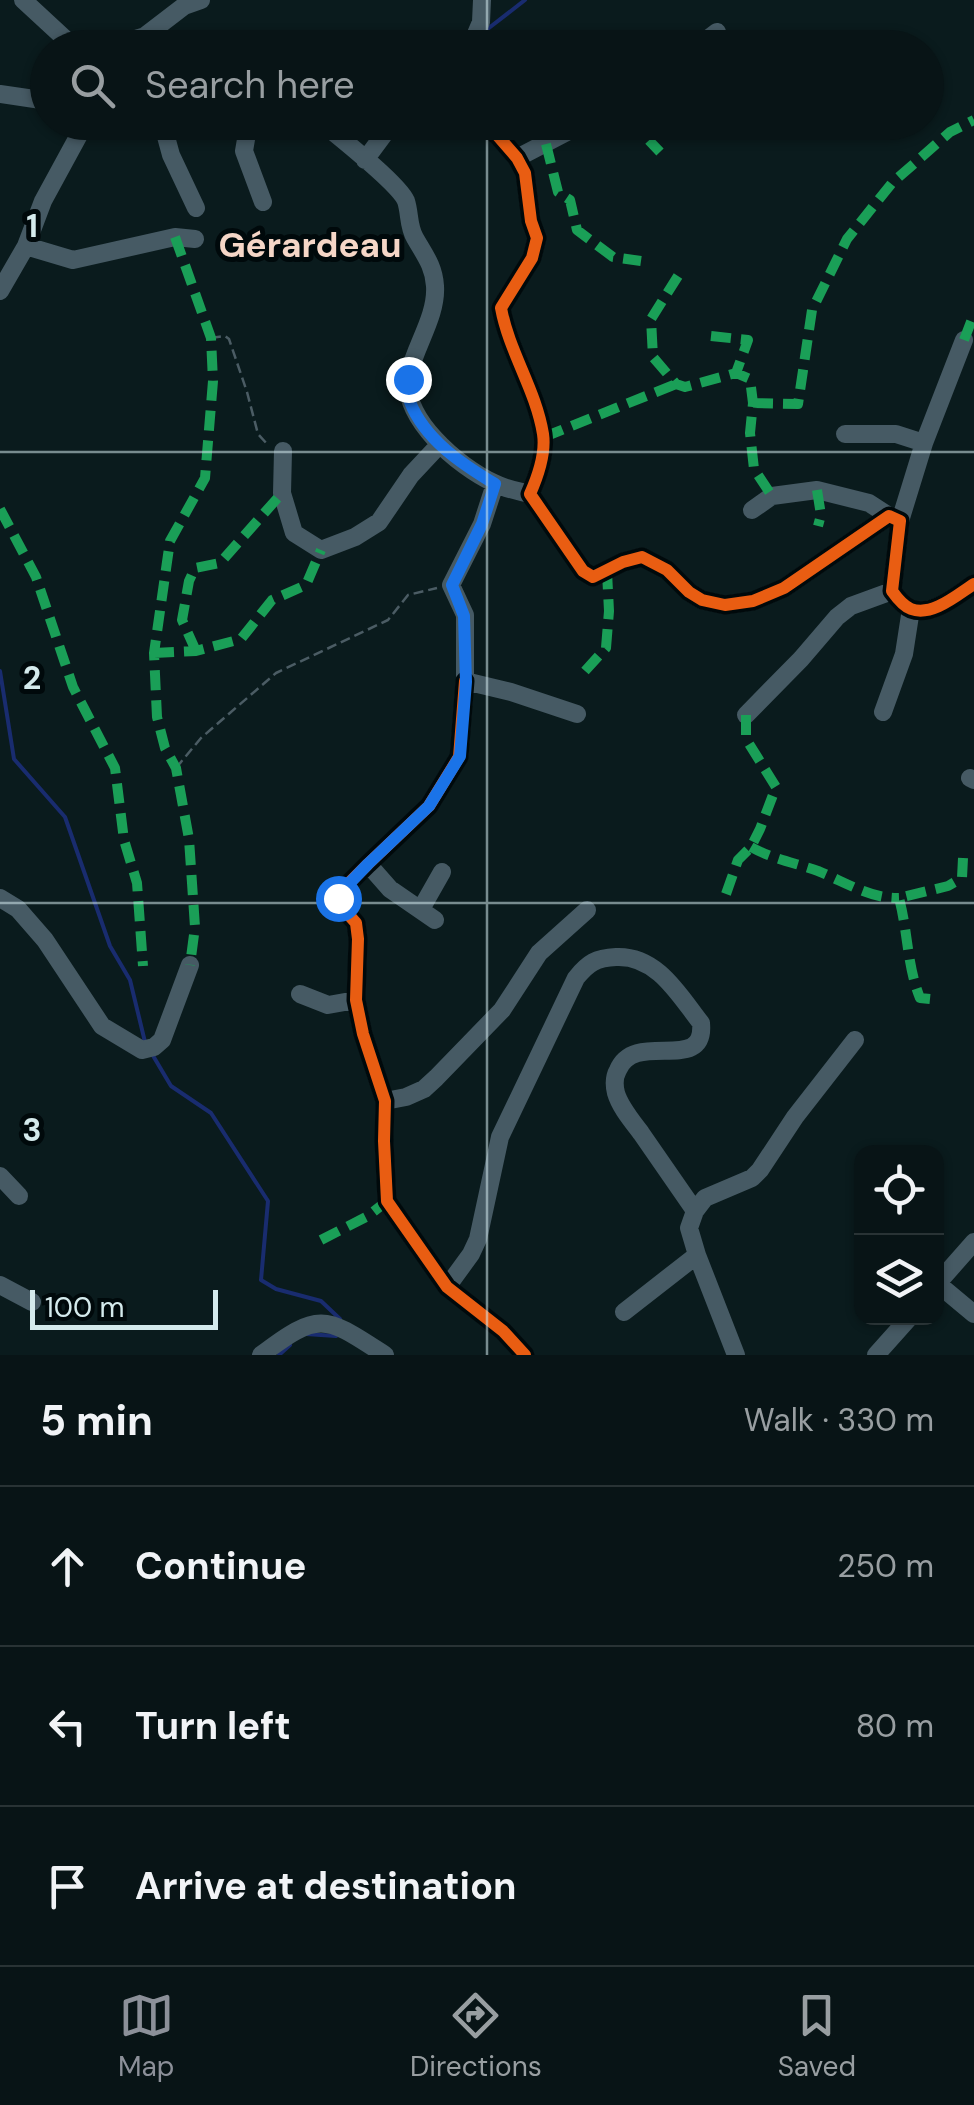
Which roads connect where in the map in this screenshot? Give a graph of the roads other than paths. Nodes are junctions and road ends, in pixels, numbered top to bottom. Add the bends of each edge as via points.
1 (23, 0) edge
2 (201, 0) edge
3 (482, 0) edge
4 (56, 30) edge
5 (153, 30) edge
6 (478, 30) edge
7 (0, 94) edge
8 (30, 98) edge
9 (76, 140) edge
10 (167, 140) edge
11 (246, 140) edge
12 (342, 140) edge
13 (380, 140) edge
14 (501, 140) edge
15 (552, 140) edge
16 (517, 158) junction
17 (365, 160) junction
18 (262, 202) dead end
19 (196, 208) dead end
20 (195, 239) dead end
21 (26, 246) junction
22 (0, 292) edge
23 (964, 340) dead end
24 (844, 434) dead end
25 (924, 443) junction
26 (440, 444) junction
27 (283, 457) road end
28 (495, 484) junction
29 (530, 494) junction
30 (752, 510) dead end
31 (894, 518) junction
32 (974, 584) edge
33 (892, 592) junction
34 (911, 609) junction
35 (466, 682) junction
36 (883, 712) dead end
37 (577, 714) dead end
38 (746, 715) dead end
39 (368, 864) junction
40 (442, 872) dead end
41 (0, 898) edge
42 (586, 910) dead end
43 (190, 964) dead end
44 (300, 994) dead end
45 (356, 1000) junction
46 (855, 1040) dead end
47 (385, 1100) junction
48 (0, 1176) edge
49 (19, 1196) dead end
50 (694, 1211) junction
51 (974, 1242) edge
52 (697, 1255) junction
53 (944, 1276) edge
54 (0, 1285) edge
55 (446, 1287) junction
56 (944, 1290) edge
57 (32, 1302) dead end
58 (624, 1312) dead end
59 (974, 1314) edge
60 (902, 1325) edge
61 (261, 1355) edge
62 (384, 1355) edge
63 (526, 1355) edge
64 (736, 1355) edge
65 (876, 1355) edge

1 - 4 street
2 - 5 street
3 - 6 street
7 - 8 street
9 - 21 street
10 - 19 street
11 - 18 street
12 - 17 street
13 - 17 street
14 - 16 street
15 - 16 street
16 - 29 street via 536,238 532,258 501,308 544,436
17 - 26 street via 406,201 413,235 433,269 430,318 408,379 410,401
20 - 21 street via 175,236 74,260
21 - 22 street
23 - 25 street
24 - 25 street via 896,434
25 - 31 street
26 - 27 street via 378,522 321,550 294,533 282,493
26 - 28 street
28 - 29 street
28 - 35 street via 452,585 464,616
29 - 31 street via 583,572 593,576 642,557 702,600 725,605 784,588
30 - 31 street via 772,496 818,490 868,502
31 - 33 street
32 - 34 street via 930,610
33 - 34 street
33 - 38 street via 851,606
34 - 36 street via 904,654
35 - 37 street
35 - 39 street via 460,756 429,806
39 - 40 street via 428,915
39 - 45 street via 338,898 356,923
41 - 43 street via 45,940 102,1026 142,1050 162,1040
42 - 47 street via 539,953 502,1010 436,1078 424,1089
44 - 45 street via 328,1005
45 - 47 street
46 - 50 street via 760,1170 705,1198
47 - 55 street via 387,1202
48 - 49 street
50 - 52 street via 689,1228
50 - 55 street via 618,1098 614,1080 630,1053 689,1048 700,1038 701,1023 645,961 602,957 576,978 500,1137 478,1238
51 - 53 street
52 - 58 street
52 - 64 street
54 - 57 street
55 - 63 street
56 - 59 street
60 - 65 street
61 - 62 street via 319,1322 349,1331

